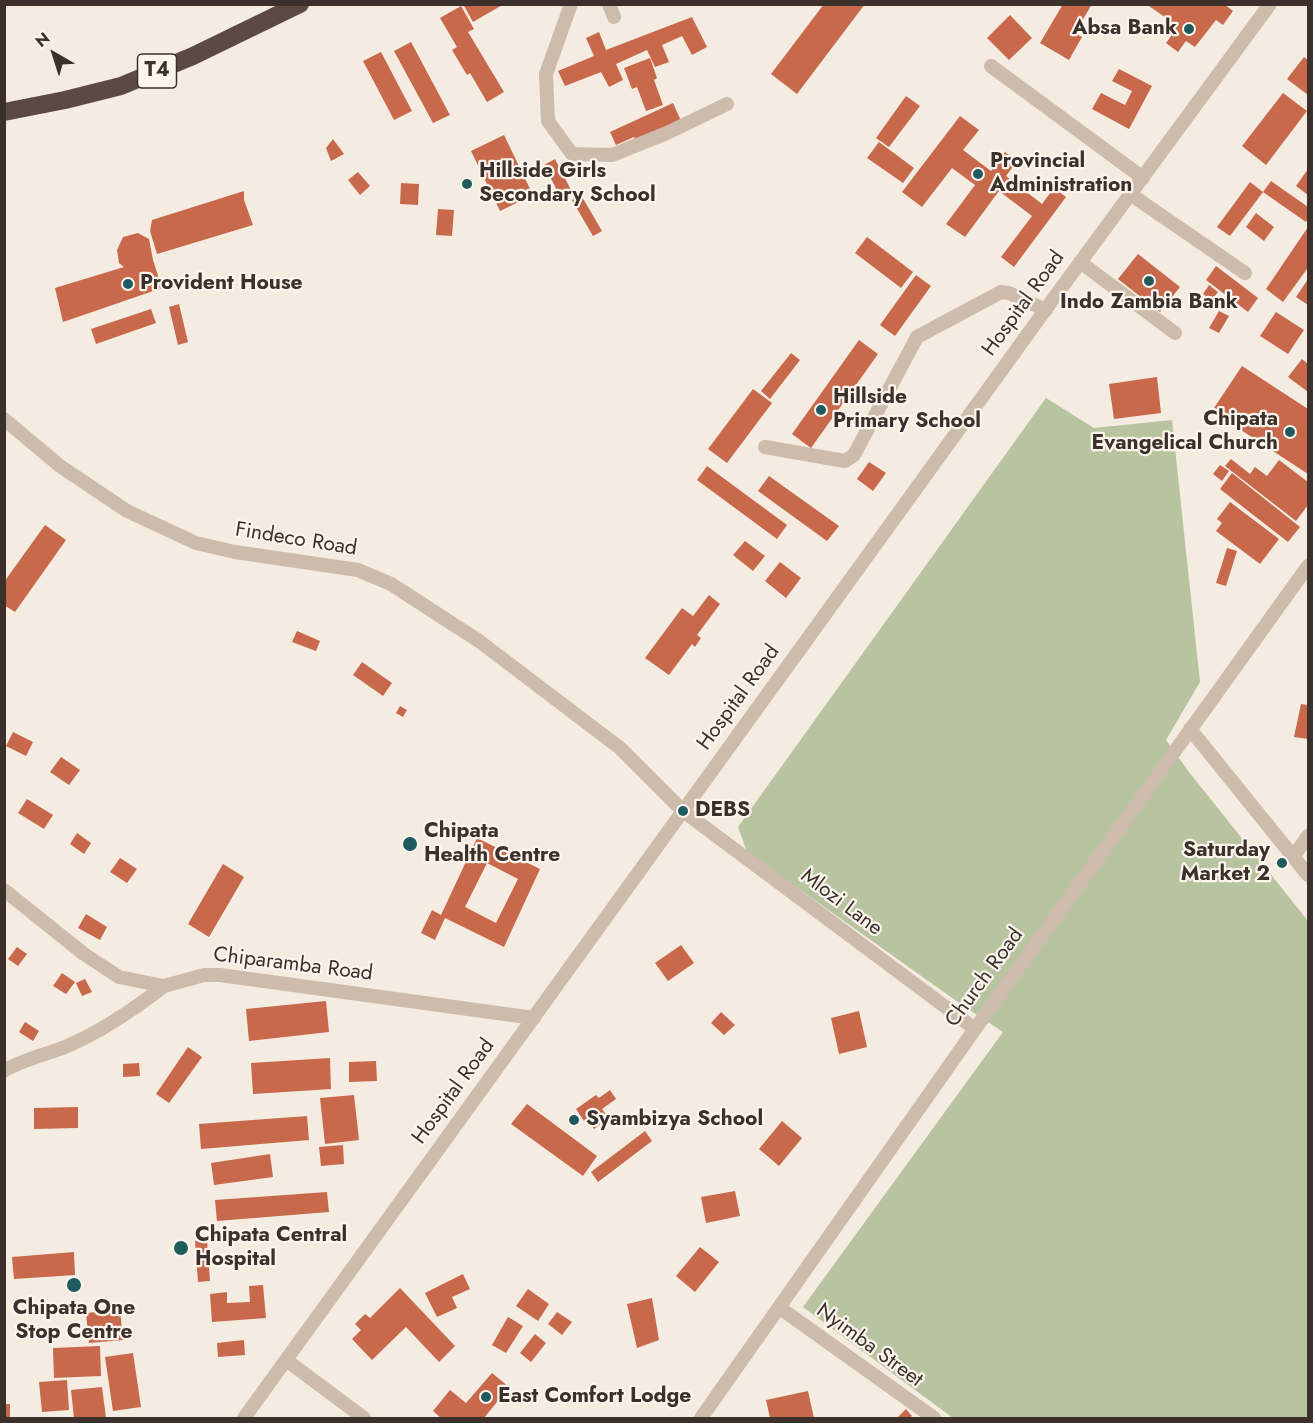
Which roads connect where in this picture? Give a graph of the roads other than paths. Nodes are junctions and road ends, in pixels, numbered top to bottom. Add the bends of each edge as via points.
1 (300, 4) edge
2 (571, 4) edge
3 (1270, 4) edge
4 (991, 66) dead end
5 (727, 104) dead end
6 (4, 112) edge
7 (1143, 178) junction
8 (1130, 194) junction
9 (1080, 262) junction
10 (1245, 273) dead end
11 (1046, 310) junction
12 (1175, 333) dead end
13 (4, 419) edge
14 (765, 447) dead end
15 (1308, 566) edge
16 (1190, 729) junction
17 (683, 812) junction
18 (1308, 836) edge
19 (1293, 857) junction
20 (1308, 875) edge
21 (4, 890) edge
22 (164, 986) junction
23 (534, 1018) junction
24 (975, 1029) junction
25 (4, 1071) edge
26 (780, 1308) junction
27 (286, 1360) junction
28 (244, 1419) edge
29 (364, 1419) edge
30 (701, 1419) edge
31 (934, 1419) edge

1 - 6 highway, T4 via 121,86
2 - 5 street via 546,74 548,121 572,154 612,155
3 - 7 street, Hospital Road
4 - 7 street
7 - 8 street, Hospital Road
8 - 9 street, Hospital Road
8 - 10 street
9 - 11 street, Hospital Road
9 - 12 street
11 - 14 street via 1001,292 917,337 850,459
11 - 17 street, Hospital Road
13 - 17 street, Findeco Road via 60,466 127,511 196,543 357,570 391,584 479,641 620,748
15 - 16 street, Church Road
16 - 19 street
16 - 24 street, Church Road
17 - 23 street, Hospital Road
17 - 24 street, Mlozi Lane
18 - 19 street
19 - 20 street
21 - 22 street, Chiparamba Road via 84,954 119,976
22 - 23 street, Chiparamba Road via 204,975 220,975
22 - 25 street via 100,1030
23 - 27 street, Hospital Road
24 - 26 street, Church Road
26 - 30 street, Church Road
26 - 31 street, Nyimba Street
27 - 28 street, Hospital Road
27 - 29 street

